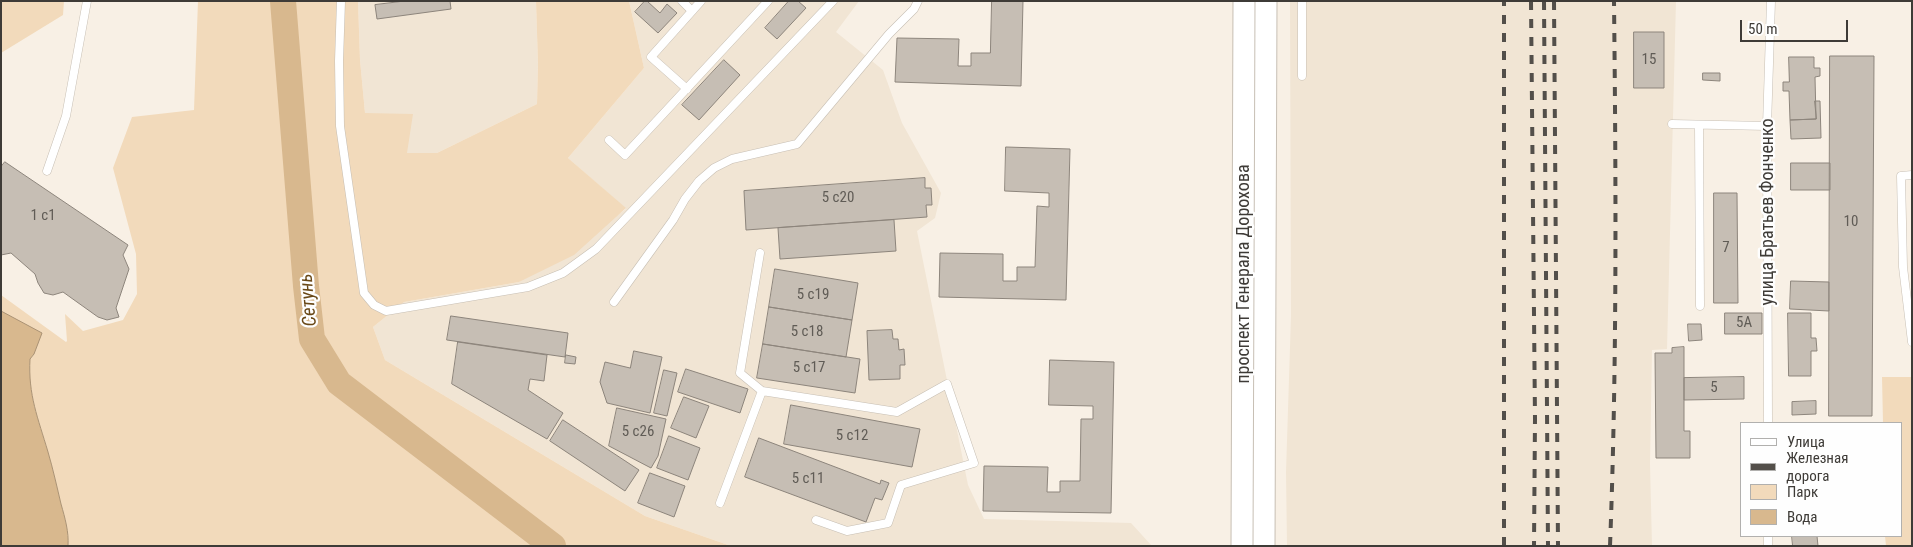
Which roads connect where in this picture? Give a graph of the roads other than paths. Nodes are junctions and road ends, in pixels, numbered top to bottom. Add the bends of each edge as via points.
1 (87, 1) edge
2 (341, 1) edge
3 (682, 1) edge
4 (701, 1) edge
5 (768, 1) edge
6 (833, 1) edge
7 (918, 1) edge
8 (1244, 1) edge
9 (1266, 1) edge
10 (1302, 1) edge
11 (1771, 1) edge
12 (692, 11) junction
13 (1302, 76) dead end
14 (687, 89) junction
15 (1672, 124) dead end
16 (1698, 125) junction
17 (1767, 126) junction
18 (608, 140) dead end
19 (48, 171) dead end
20 (1912, 175) edge
21 (760, 253) dead end
22 (614, 302) dead end
23 (1700, 306) dead end
24 (1912, 342) edge
25 (762, 391) junction
26 (1768, 422) edge
27 (720, 503) dead end
28 (816, 520) dead end
29 (1242, 546) edge
30 (1264, 546) edge

1 - 19 lane via 66,116
2 - 6 lane via 340,126 364,293 374,305 386,311 528,287 563,273 596,249
3 - 12 lane
4 - 12 lane
5 - 14 lane
7 - 22 lane via 797,144 732,159 699,181
8 - 29 main road, проспект Генерала Дорохова
9 - 30 main road, проспект Генерала Дорохова
10 - 13 lane
11 - 17 lane, улица Братьев Фонченко
12 - 14 lane via 651,57
14 - 18 lane via 625,155
15 - 16 lane
16 - 17 lane
16 - 23 lane
17 - 26 lane, улица Братьев Фонченко
20 - 24 lane via 1901,176 1903,267
21 - 25 lane via 740,373
25 - 27 lane
25 - 28 lane via 897,412 948,384 974,463 902,485 888,522 847,530

